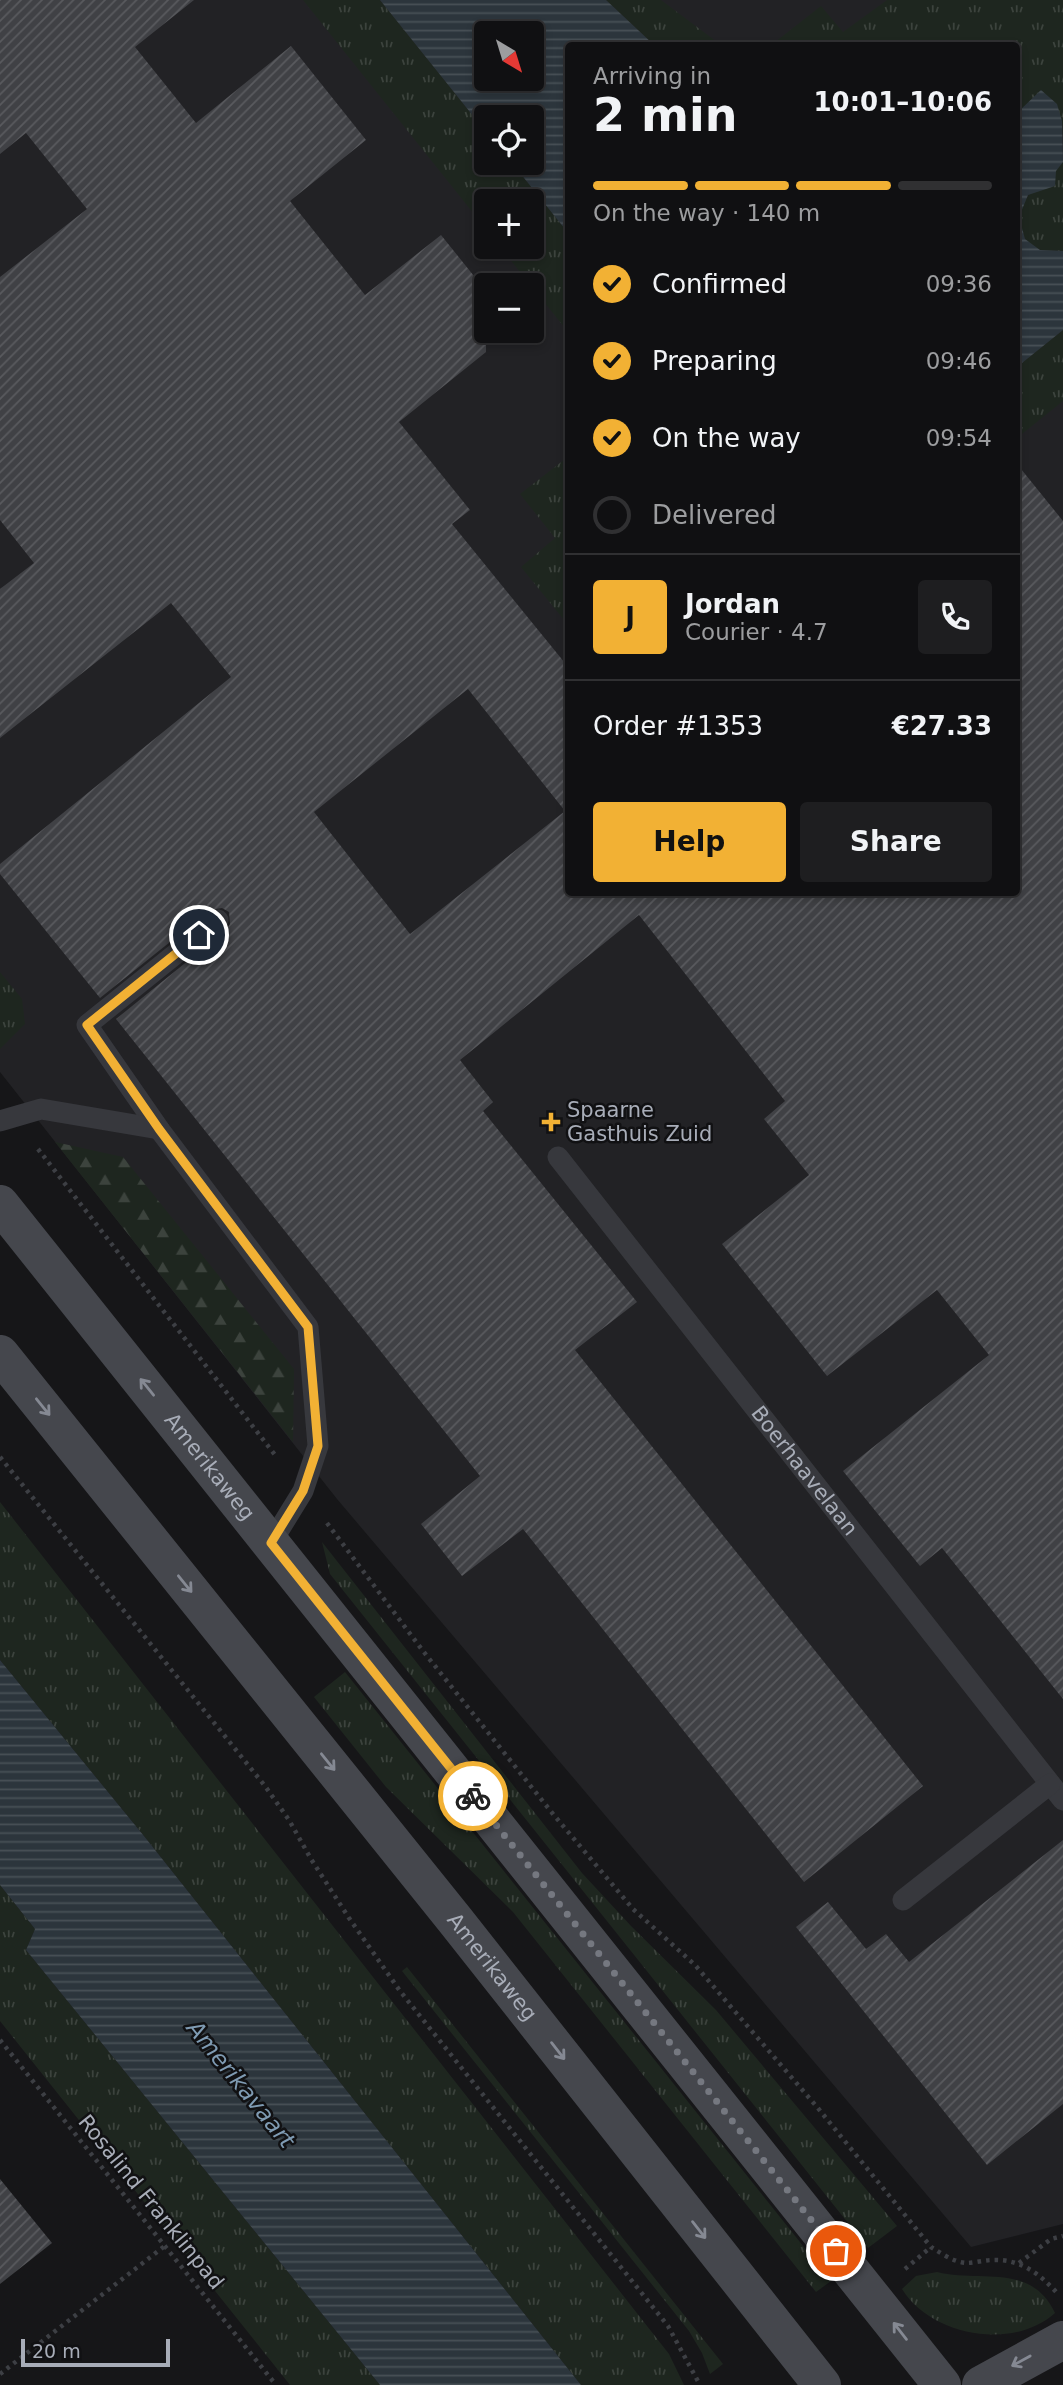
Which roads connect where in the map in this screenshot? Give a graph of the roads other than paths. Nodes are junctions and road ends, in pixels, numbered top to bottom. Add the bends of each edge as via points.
1 (218, 920) dead end
2 (7, 1119) edge
3 (159, 1129) junction
4 (558, 1157) dead end
5 (0, 1204) edge
6 (0, 1354) edge
7 (271, 1543) junction
8 (1057, 1792) edge
9 (903, 1900) dead end
10 (1063, 2340) edge
11 (822, 2385) edge
12 (942, 2385) edge
13 (981, 2385) edge

1 - 3 lane via 87,1025
2 - 3 lane via 41,1109
3 - 7 lane via 308,1327 318,1446 303,1491
4 - 8 lane, Boerhaavelaan
7 -> 5 main road, Amerikaweg
6 -> 11 main road, Amerikaweg via 456,1920
12 -> 7 main road, Amerikaweg
8 - 9 lane, Boerhaavelaan
10 -> 13 main road

